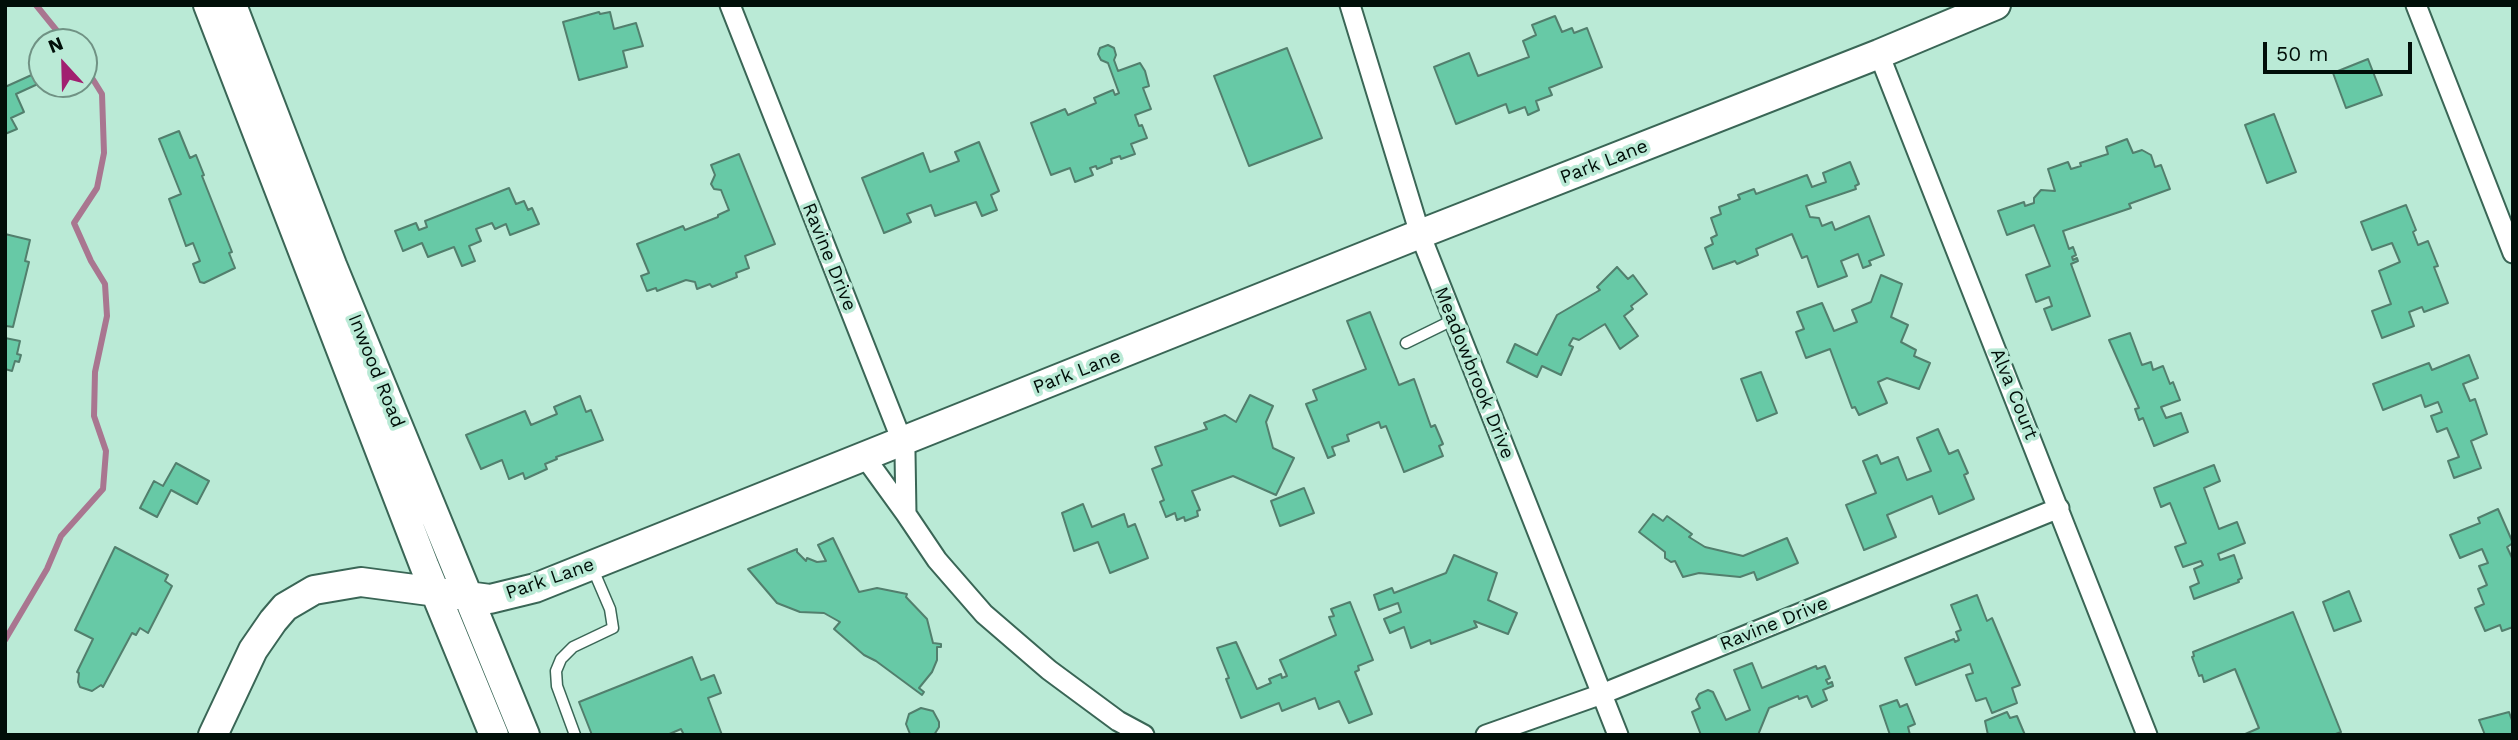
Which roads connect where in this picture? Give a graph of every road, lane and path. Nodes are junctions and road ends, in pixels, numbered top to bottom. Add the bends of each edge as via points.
1 (208, 5) edge
2 (232, 5) edge
3 (730, 5) edge
4 (1350, 5) edge
5 (1996, 5) edge
6 (2416, 5) edge
7 (1880, 54) junction
8 (239, 55) junction
9 (1420, 234) junction
10 (2513, 253) edge
11 (322, 269) junction
12 (1453, 320) junction
13 (1406, 343) dead end
14 (902, 441) junction
15 (864, 456) junction
16 (2059, 508) junction
17 (906, 514) junction
18 (592, 566) junction
19 (435, 592) junction
20 (468, 597) junction
21 (1602, 694) junction
22 (213, 735) edge
23 (494, 735) edge
24 (526, 735) edge
25 (575, 735) edge
26 (1144, 735) edge
27 (1486, 735) edge
28 (1618, 735) edge
29 (2147, 735) edge

1 - 8 street, Inwood Road
2 - 8 street, Inwood Road
3 - 14 street, Ravine Drive
4 - 9 street, Meadowbrook Drive
5 - 7 street, Park Lane
6 - 10 street
7 - 9 street, Park Lane
7 - 16 street, Alva Court
8 - 11 street, Inwood Road
9 - 12 street, Meadowbrook Drive
9 - 14 street, Park Lane
11 - 19 street, Inwood Road
11 - 20 street, Inwood Road
12 - 13 lane
12 - 21 street, Meadowbrook Drive
14 - 15 street, Park Lane
14 - 17 street, Ravine Drive
15 - 17 street
15 - 18 street, Park Lane
16 - 21 street, Ravine Drive
16 - 29 street, Alva Court
17 - 26 street via 937,560 984,614 1049,670
18 - 20 street, Park Lane via 512,595
18 - 25 lane via 613,628 573,647 556,671
19 - 20 street, Park Lane
19 - 22 street, Park Lane via 361,582 298,597 253,650
19 - 23 street, Inwood Road
20 - 24 street, Inwood Road
21 - 27 street, Ravine Drive
21 - 28 street, Meadowbrook Drive

